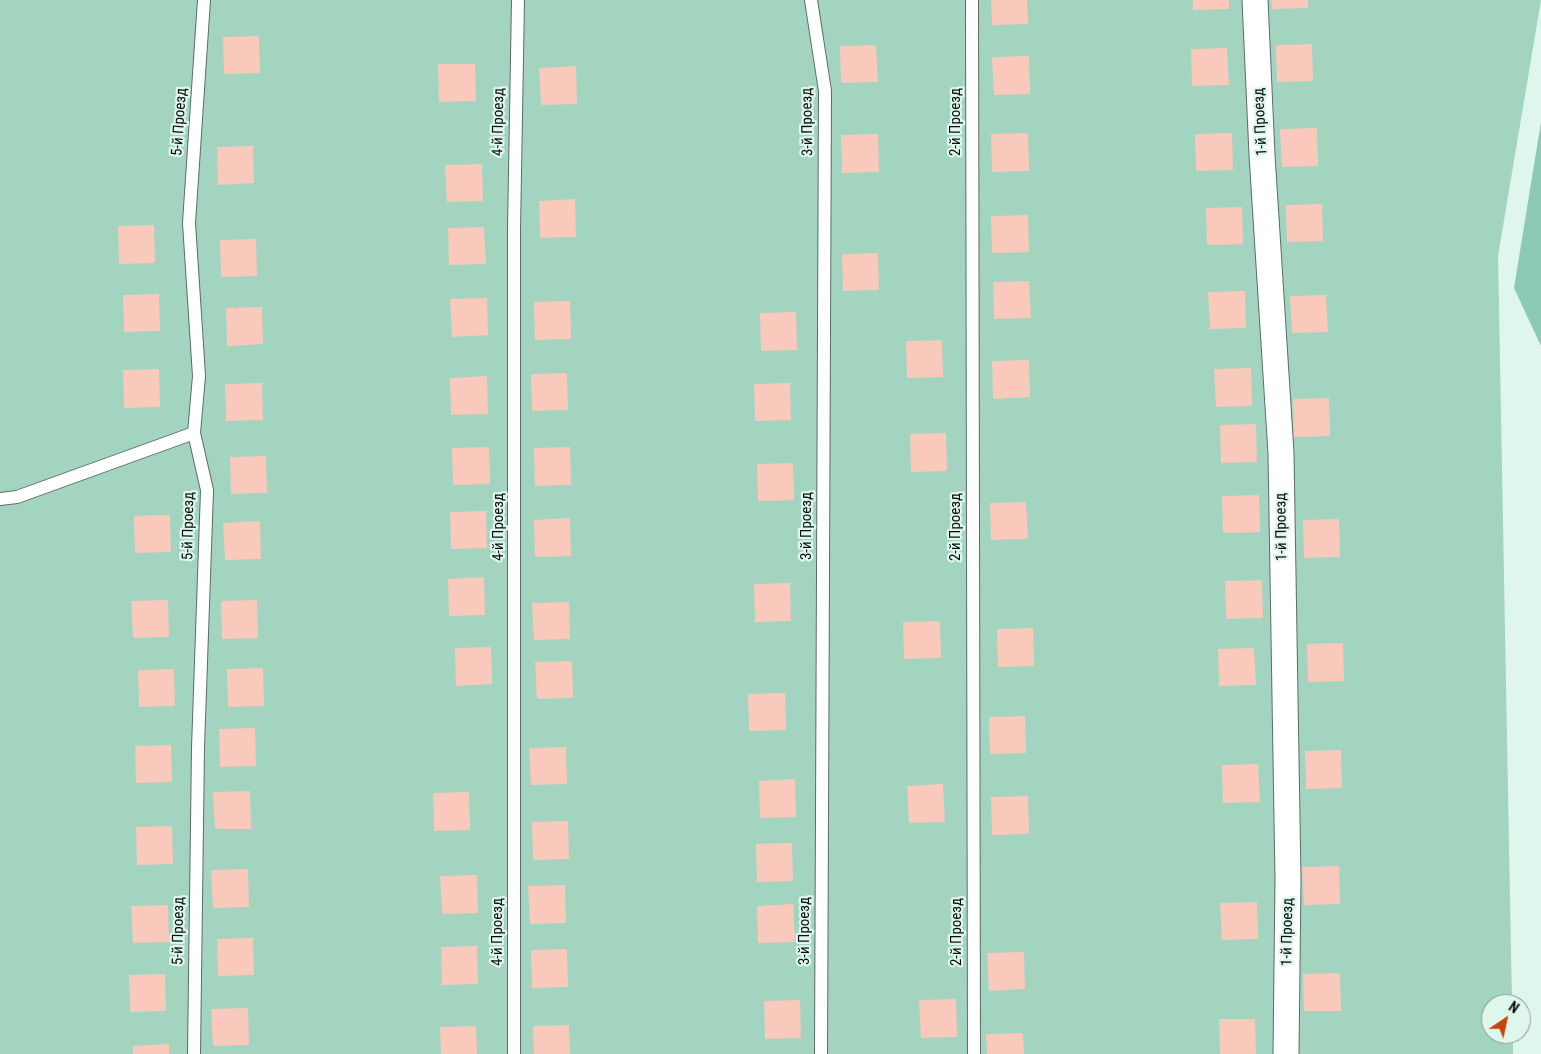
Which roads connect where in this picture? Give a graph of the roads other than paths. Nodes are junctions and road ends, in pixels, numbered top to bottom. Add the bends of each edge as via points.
1 (204, 0) edge
2 (518, 0) edge
3 (811, 0) edge
4 (972, 0) edge
5 (1256, 0) edge
6 (194, 433) junction
7 (0, 499) edge
8 (194, 1054) edge
9 (514, 1054) edge
10 (821, 1054) edge
11 (974, 1054) edge
12 (1286, 1054) edge

1 - 6 lane, 5-й Проезд via 189,223 199,376
2 - 9 lane, 4-й Проезд via 514,230
3 - 10 lane, 3-й Проезд via 825,91
4 - 11 lane, 2-й Проезд
5 - 12 street, 1-й Проезд via 1280,453 1288,879
6 - 7 lane via 17,497
6 - 8 lane, 5-й Проезд via 207,490 198,748

